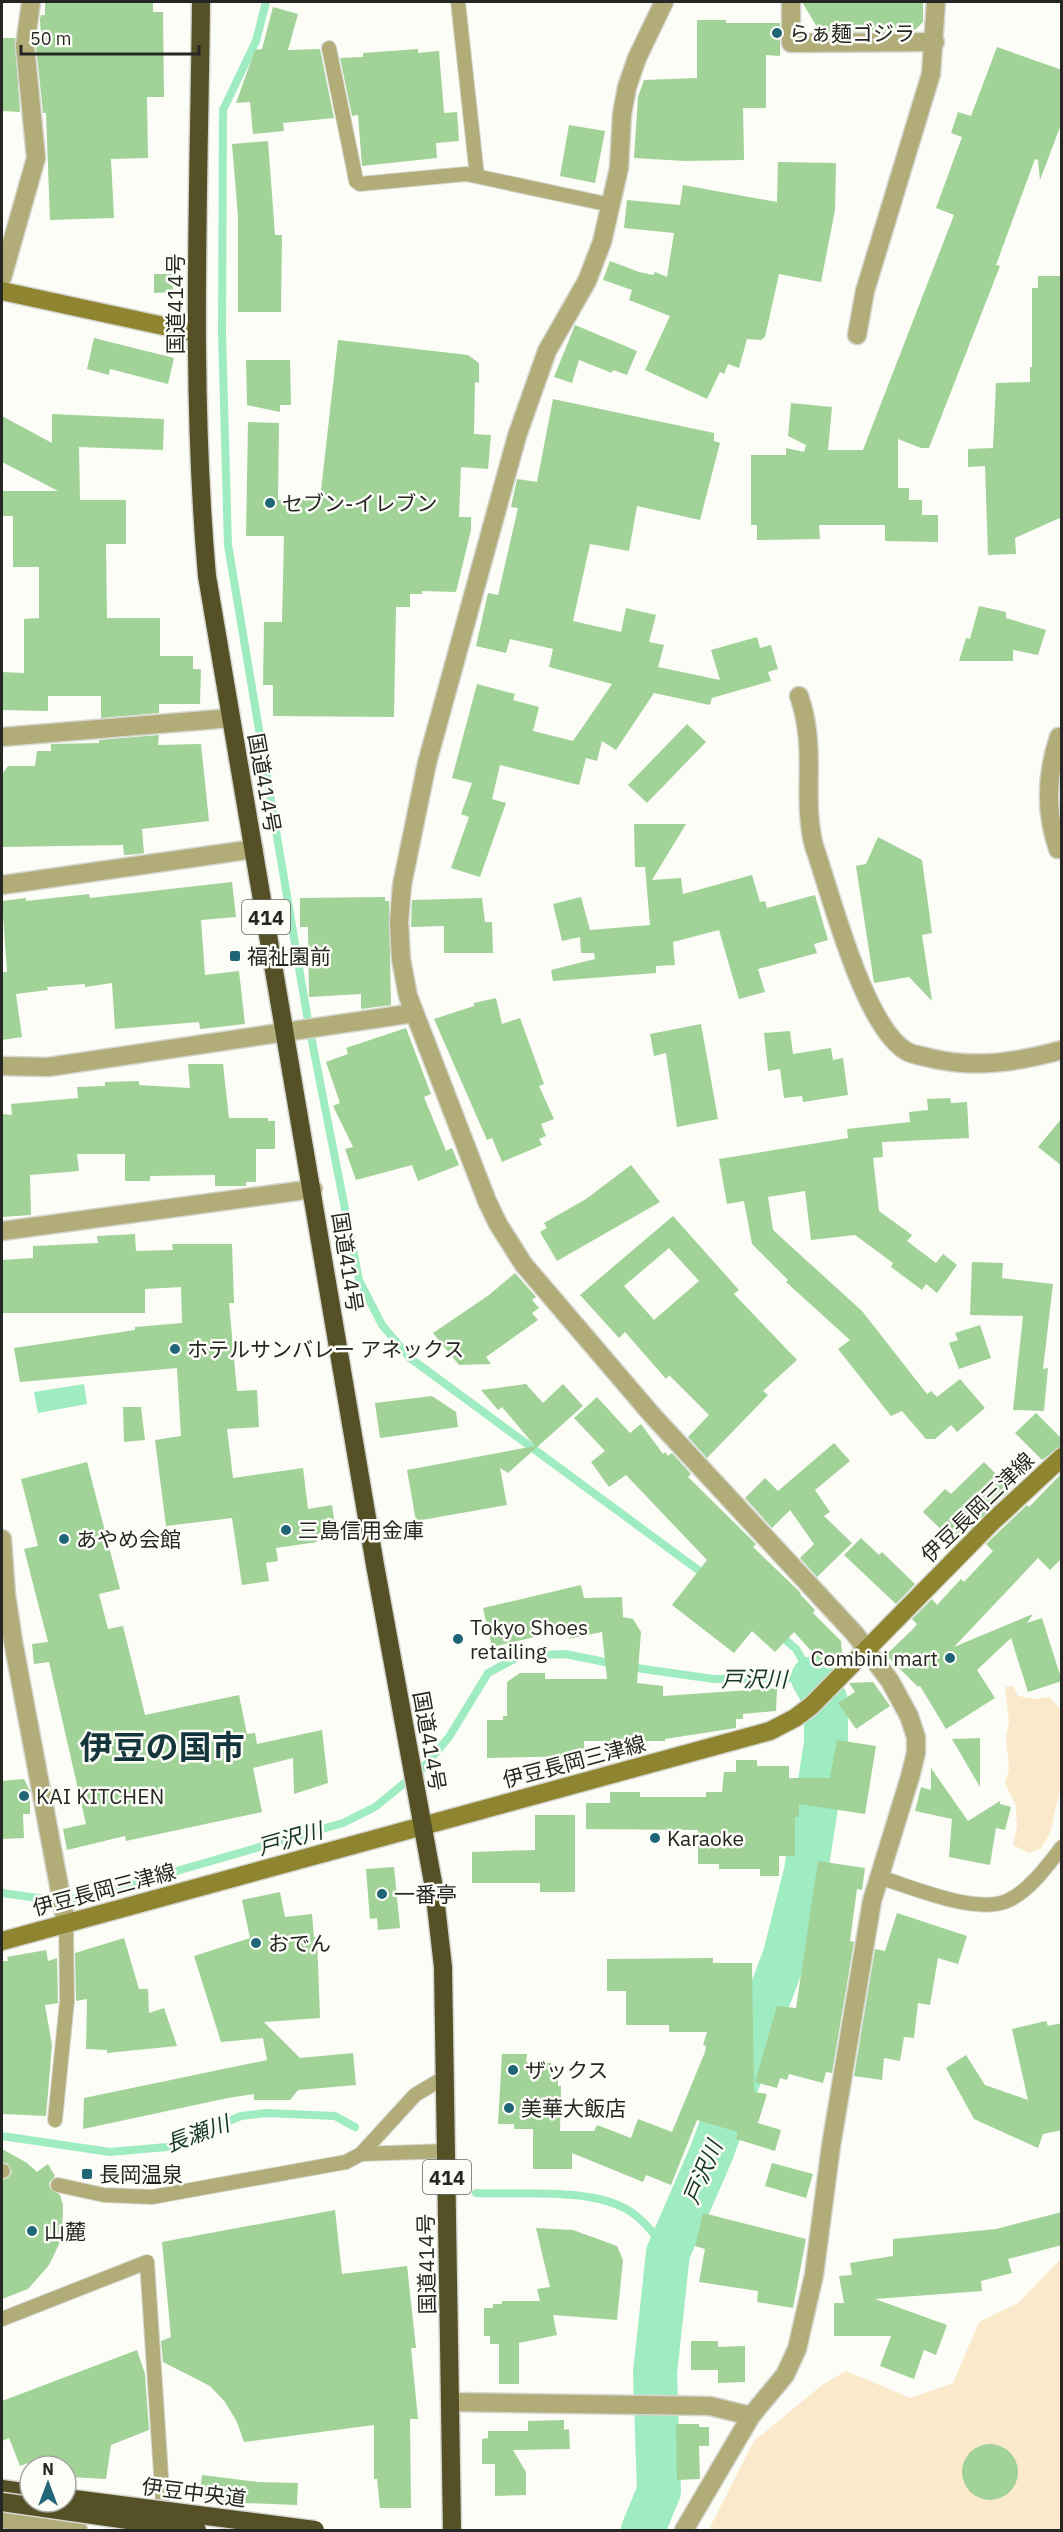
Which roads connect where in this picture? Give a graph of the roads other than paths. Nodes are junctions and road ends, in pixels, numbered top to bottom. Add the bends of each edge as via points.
1 (31, 2) edge
2 (201, 2) edge
3 (458, 2) edge
4 (664, 2) edge
5 (791, 2) edge
6 (936, 2) edge
7 (935, 42) junction
8 (329, 48) dead end
9 (477, 176) junction
10 (611, 205) junction
11 (2, 278) edge
12 (2, 291) edge
13 (196, 333) junction
14 (857, 335) dead end
15 (799, 696) dead end
16 (231, 718) junction
17 (2, 737) edge
18 (1062, 737) edge
19 (255, 849) junction
20 (1062, 849) edge
21 (2, 885) edge
22 (414, 1013) junction
23 (290, 1032) junction
24 (1062, 1050) edge
25 (2, 1066) edge
26 (313, 1189) junction
27 (2, 1231) edge
28 (1062, 1457) edge
29 (2, 1539) edge
30 (7, 1642) edge
31 (867, 1649) junction
32 (423, 1824) junction
33 (1062, 1847) edge
34 (879, 1877) junction
35 (66, 1923) junction
36 (2, 1941) edge
37 (445, 2077) junction
38 (55, 2120) dead end
39 (447, 2151) junction
40 (361, 2154) junction
41 (58, 2185) dead end
42 (2, 2319) edge
43 (451, 2402) junction
44 (751, 2416) junction
45 (2, 2489) edge
46 (18, 2491) edge
47 (78, 2500) edge
48 (2, 2502) edge
49 (2, 2519) edge
50 (78, 2530) edge
51 (165, 2530) edge
52 (197, 2530) edge
53 (315, 2530) edge
54 (452, 2530) edge
55 (684, 2530) edge

1 - 11 street via 25,46 36,158
2 - 13 highway, 国道414号 / 414
3 - 9 lane
4 - 10 street via 627,87
5 - 7 street via 792,43
6 - 7 street
7 - 14 street via 922,108 865,291
8 - 9 lane via 356,181 360,184 452,174
9 - 10 lane
10 - 22 street via 587,281 547,351 517,436 419,795 399,921 401,959
12 - 13 main road
13 - 16 highway, 国道414号 / 414 via 207,576
15 - 24 street via 809,730 809,826 814,846 871,1009 891,1038 908,1052 947,1062 987,1064
16 - 17 street
16 - 19 highway, 国道414号 / 414
18 - 20 street via 1050,762 1048,793 1050,826 1058,849
19 - 21 street
19 - 23 highway, 国道414号 / 414
22 - 23 street
22 - 31 street via 487,1201 524,1265 653,1416
23 - 25 street via 48,1067
23 - 26 highway, 国道414号 / 414
26 - 27 street
26 - 32 highway, 国道414号 / 414 via 375,1565
28 - 31 main road, 伊豆長岡三津線
29 - 30 street
30 - 35 street
31 - 32 main road, 伊豆長岡三津線 via 811,1706 770,1731
31 - 34 street via 909,1716 916,1737 912,1769
32 - 35 main road, 伊豆長岡三津線
32 - 37 highway, 国道414号 / 414 via 443,1967
33 - 34 lane via 1034,1881 1010,1900 991,1906
34 - 44 street via 854,2002 814,2275 797,2349 785,2376
35 - 36 main road, 伊豆長岡三津線
35 - 38 lane via 67,2001
37 - 39 highway, 国道414号 / 414
37 - 40 lane via 415,2095
39 - 40 lane
39 - 43 highway, 国道414号 / 414
40 - 41 lane via 345,2162 152,2197 104,2195
42 - 51 lane via 147,2262
43 - 44 street via 710,2406
43 - 54 highway, 国道414号 / 414
44 - 55 street
45 - 46 highway
47 - 53 highway, 伊豆中央道, bridge
48 - 52 highway, 伊豆中央道, bridge
49 - 50 street

